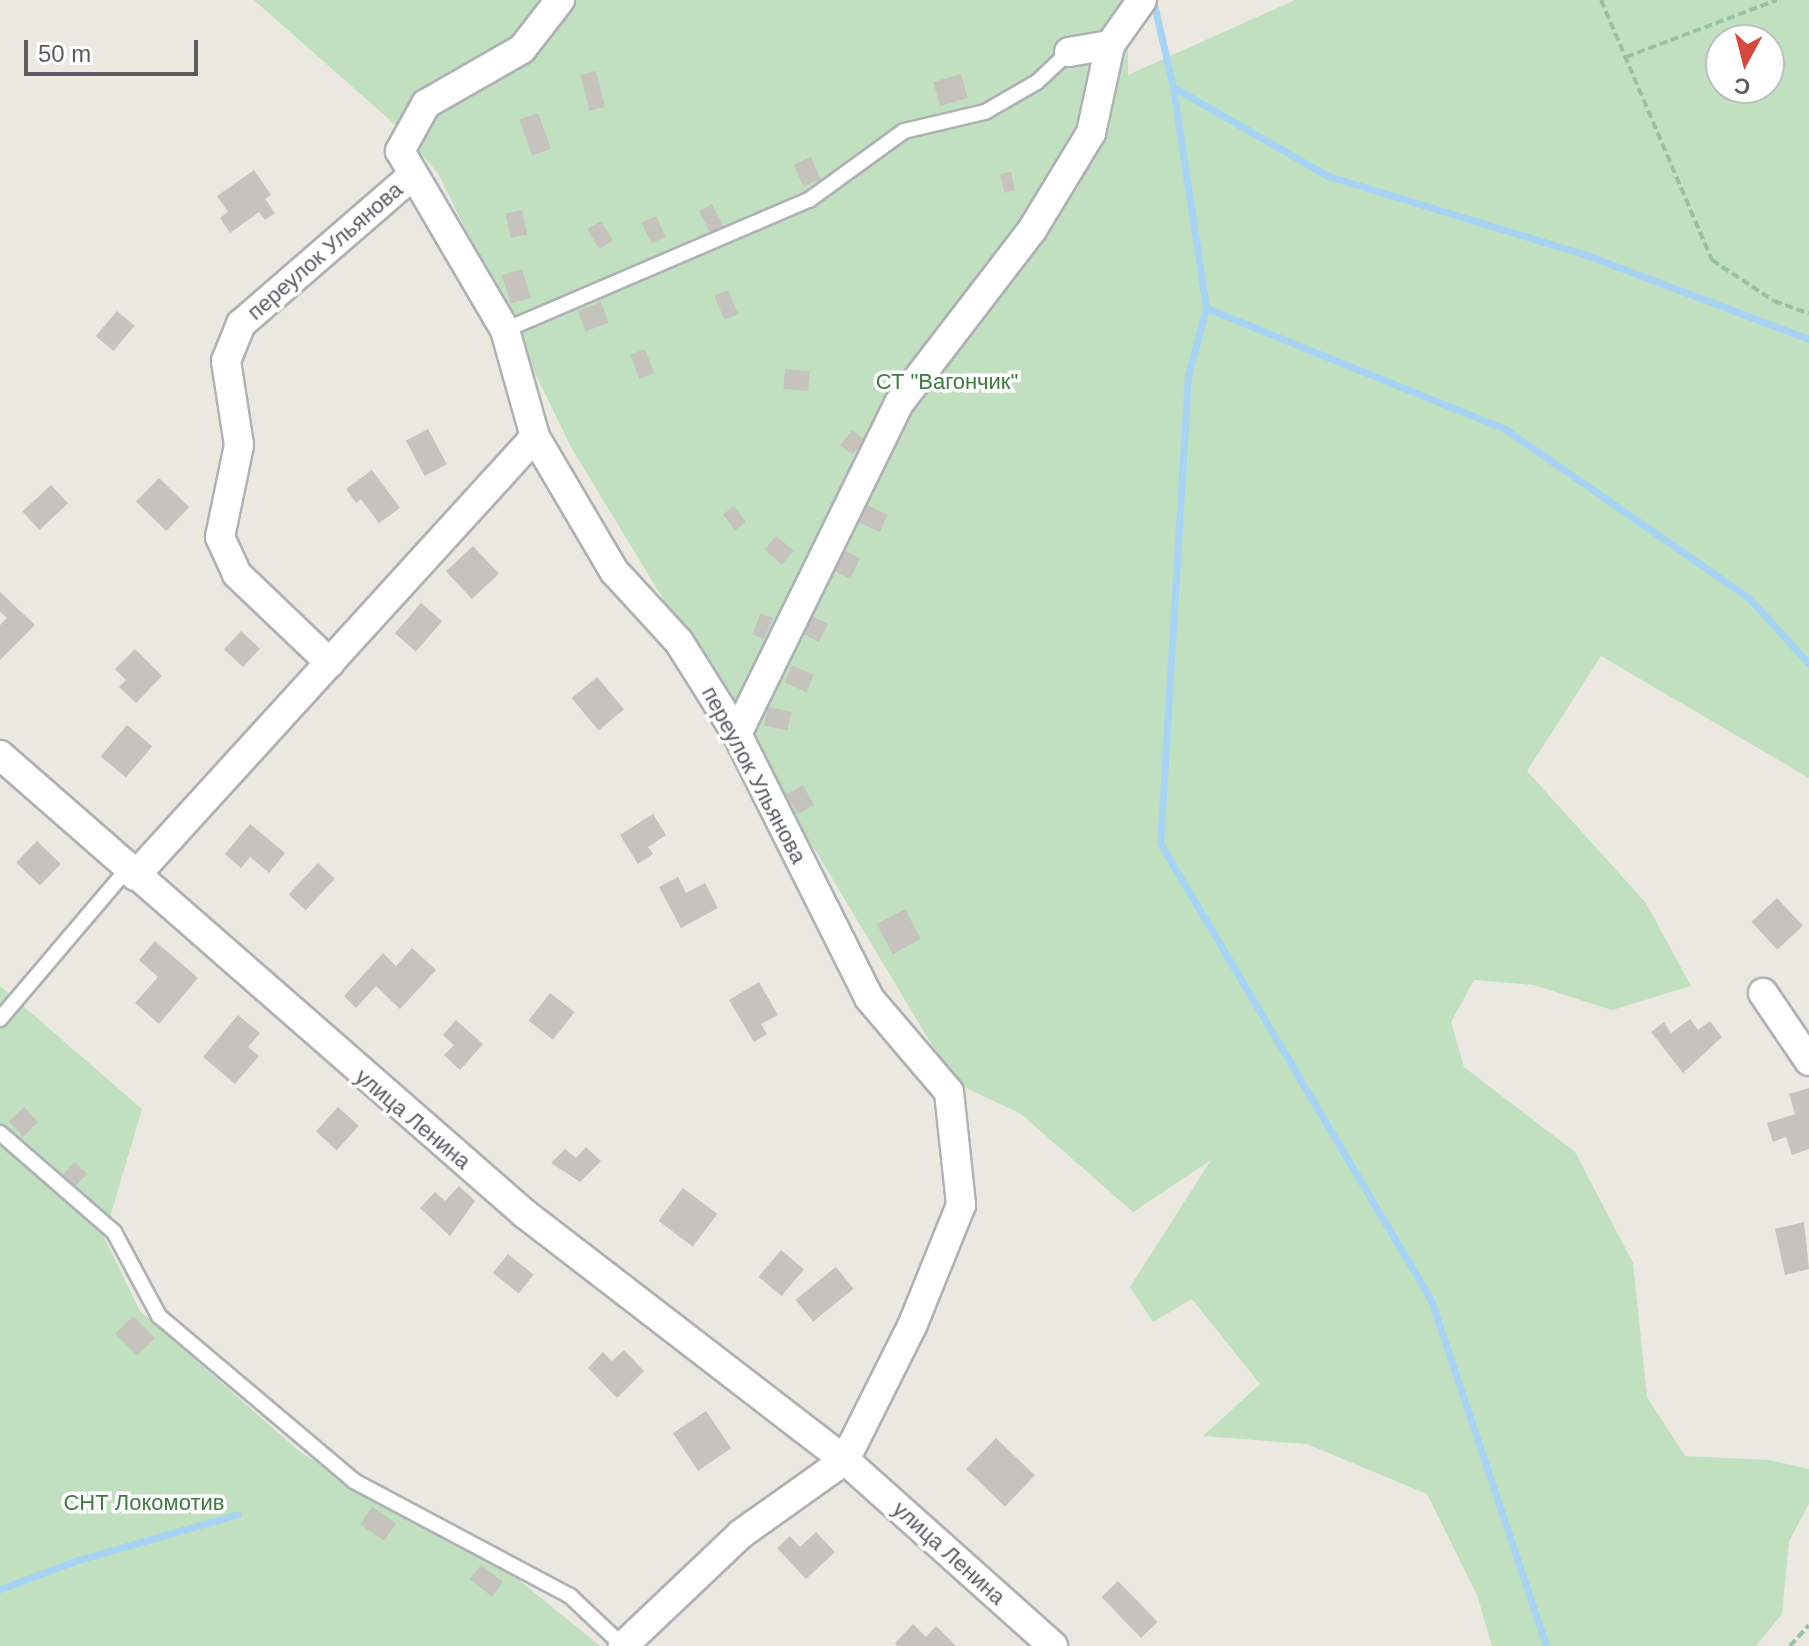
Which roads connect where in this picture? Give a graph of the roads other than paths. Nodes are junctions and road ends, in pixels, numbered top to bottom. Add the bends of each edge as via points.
1 (1142, 0) edge
2 (562, 2) edge
3 (1110, 45) junction
4 (1069, 52) joint
5 (412, 176) junction
6 (505, 330) junction
7 (535, 437) junction
8 (330, 663) junction
9 (737, 734) junction
10 (0, 755) edge
11 (131, 872) junction
12 (1763, 993) dead end
13 (0, 1019) edge
14 (1809, 1061) edge
15 (0, 1133) edge
16 (845, 1460) junction
17 (623, 1646) edge
18 (1053, 1646) edge

1 - 3 street
2 - 5 street via 522,49 426,104 400,151
3 - 4 street
3 - 9 street via 1091,133 1032,230 900,402
4 - 6 lane via 1037,82 985,112 904,131 809,200
5 - 6 street, переулок Ульянова via 440,212
5 - 8 street, переулок Ульянова via 241,324 226,361 239,445 220,537 237,574
6 - 7 street, переулок Ульянова
7 - 8 street
7 - 9 street, переулок Ульянова via 614,571 679,642
8 - 11 street
9 - 16 street, переулок Ульянова via 869,998 949,1092 961,1205 912,1326
10 - 11 street, улица Ленина
11 - 13 lane
11 - 16 street, улица Ленина via 525,1214
12 - 14 street
15 - 17 lane via 114,1232 159,1316 354,1481 570,1596
16 - 17 street via 741,1534
16 - 18 street, улица Ленина

